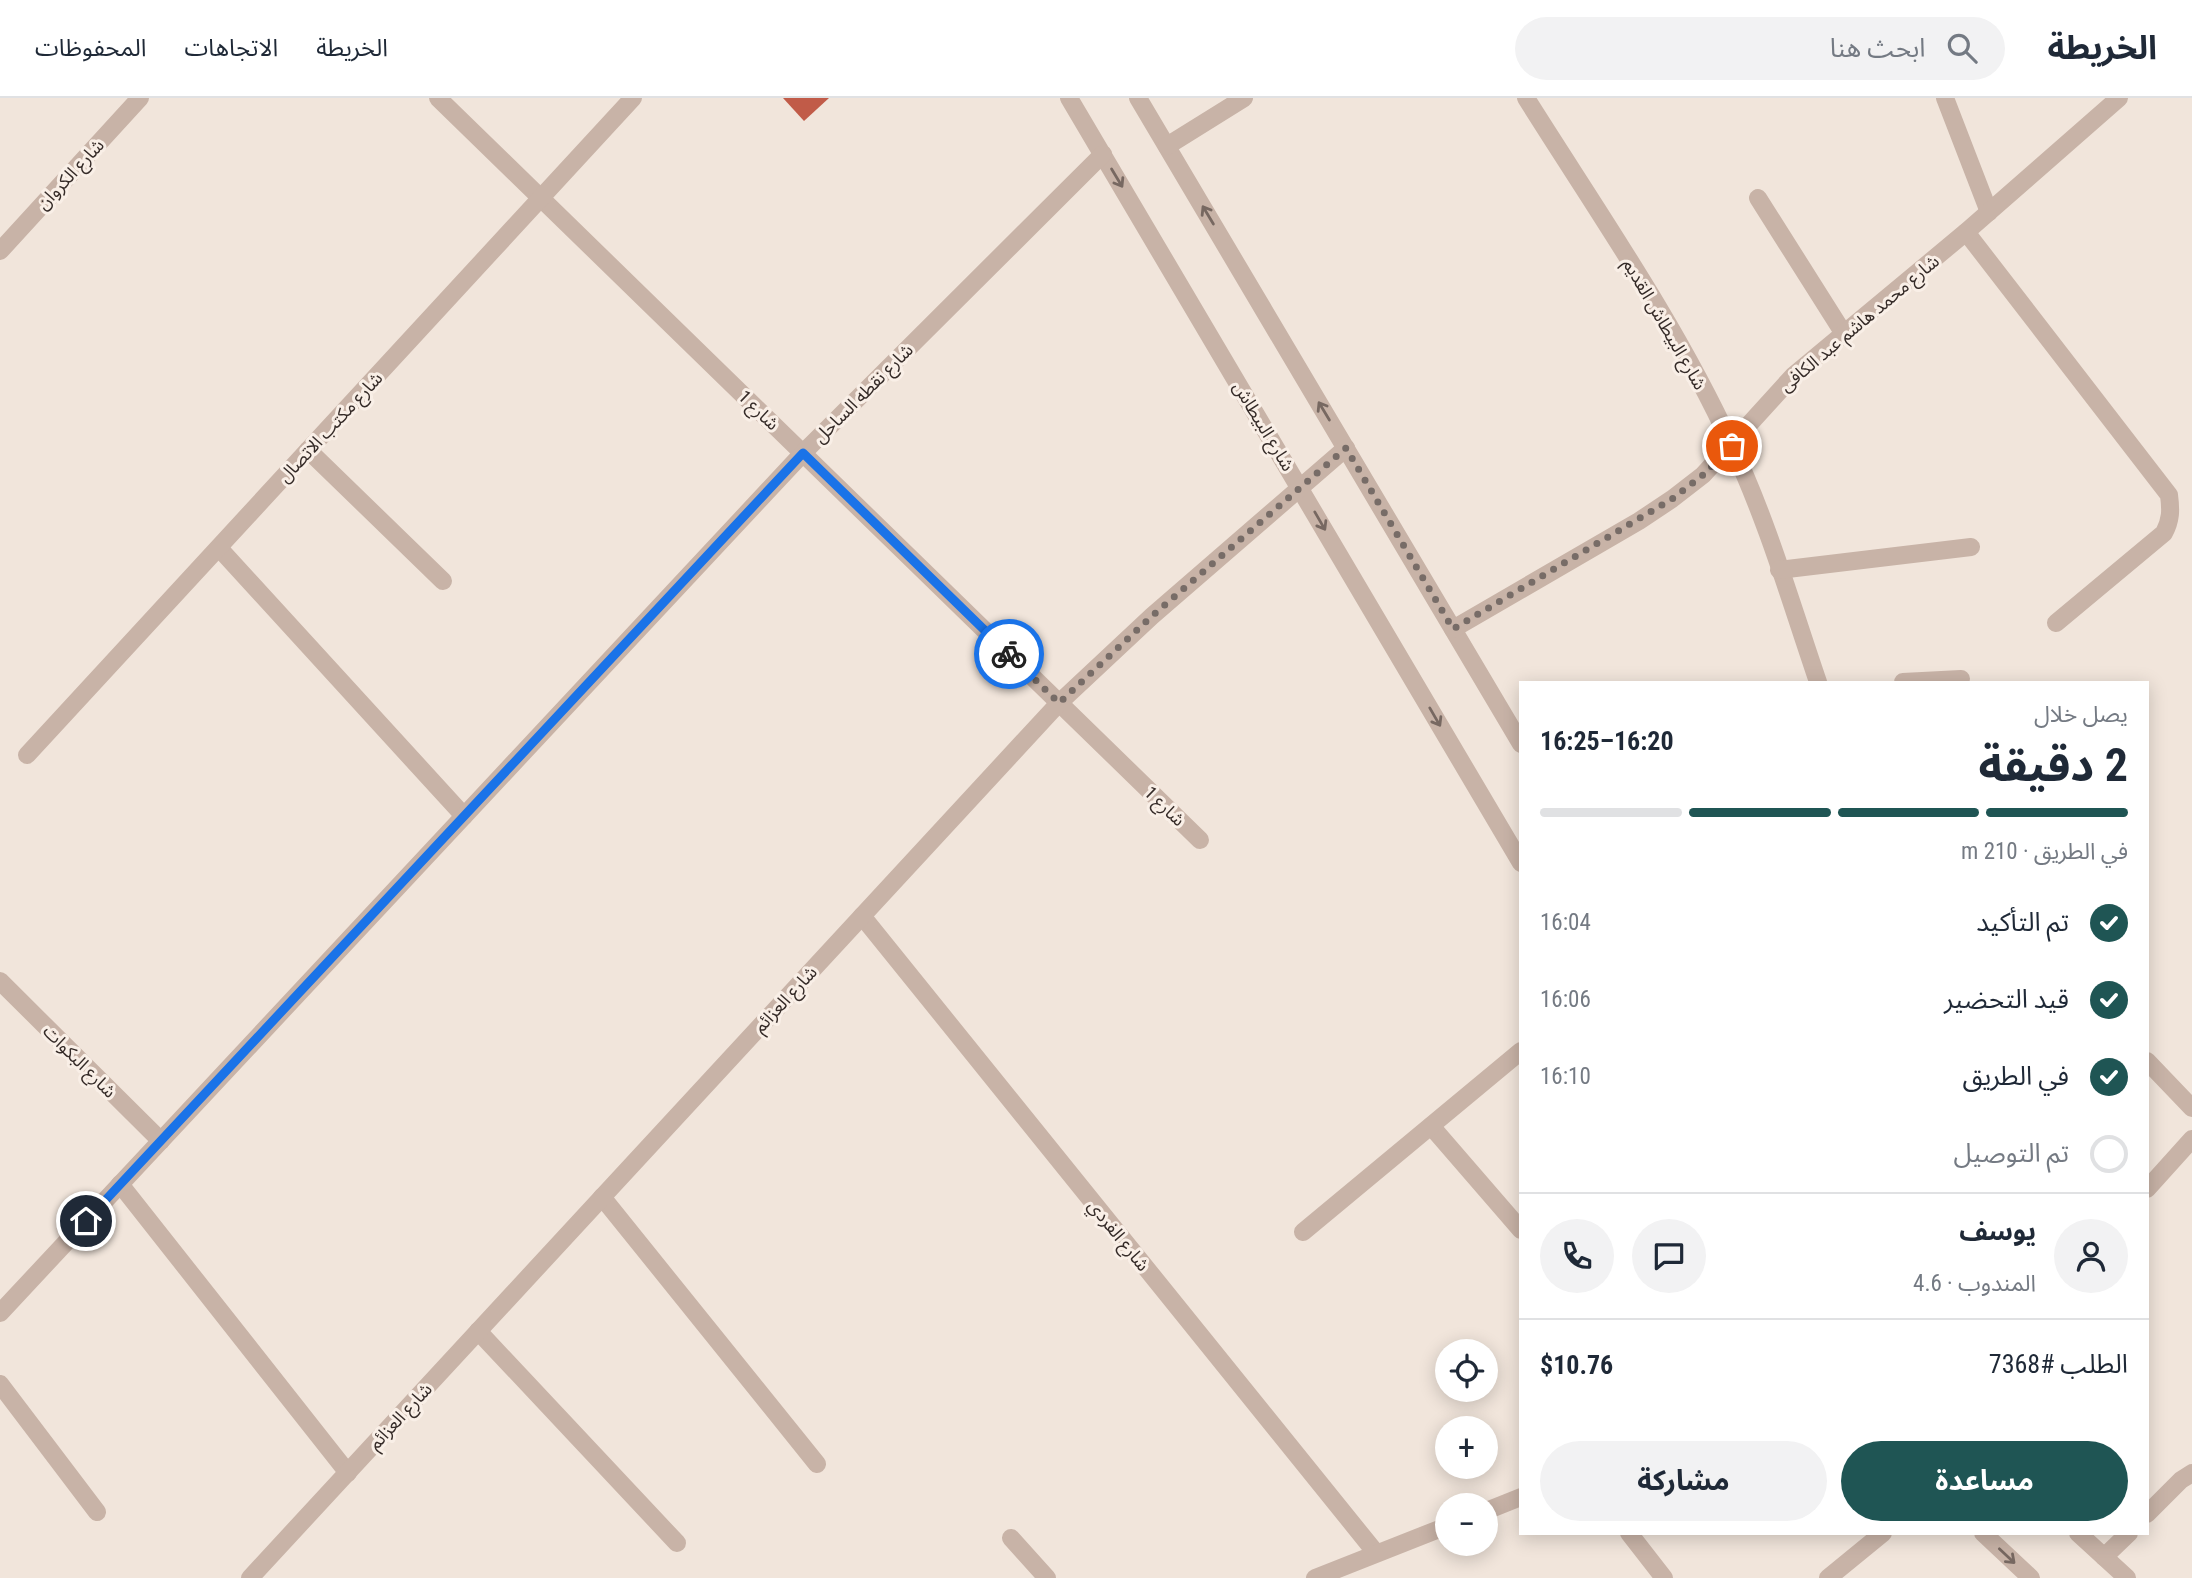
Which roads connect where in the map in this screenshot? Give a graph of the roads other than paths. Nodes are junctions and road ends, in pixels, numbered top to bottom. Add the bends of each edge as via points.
1 (140, 98) edge
2 (438, 98) edge
3 (633, 98) edge
4 (1069, 98) edge
5 (1138, 98) edge
6 (1244, 98) edge
7 (1526, 98) edge
8 (1945, 98) edge
9 (2119, 98) edge
10 (1167, 146) junction
11 (1103, 154) junction
12 (541, 198) junction
13 (1758, 198) dead end
14 (1989, 212) junction
15 (1966, 232) junction
16 (0, 251) edge
17 (1844, 334) junction
18 (1732, 446) junction
19 (1346, 448) junction
20 (308, 450) junction
21 (803, 453) junction
22 (1300, 488) junction
23 (1971, 547) dead end
24 (219, 548) junction
25 (1779, 570) junction
26 (443, 581) dead end
27 (2056, 623) dead end
28 (1453, 629) junction
29 (1961, 679) dead end
30 (1818, 681) edge
31 (1922, 681) edge
32 (1059, 703) junction
33 (1519, 741) edge
34 (27, 755) dead end
35 (464, 816) junction
36 (1200, 840) dead end
37 (1519, 860) edge
38 (862, 916) junction
39 (0, 981) edge
40 (1519, 1053) edge
41 (2149, 1062) edge
42 (2192, 1108) edge
43 (1431, 1126) junction
44 (2192, 1139) edge
45 (161, 1142) junction
46 (120, 1184) junction
47 (2149, 1187) edge
48 (602, 1197) junction
49 (1519, 1228) edge
50 (1303, 1232) dead end
51 (0, 1313) edge
52 (478, 1331) junction
53 (0, 1384) edge
54 (817, 1464) dead end
55 (348, 1473) junction
56 (2192, 1473) edge
57 (1519, 1498) edge
58 (1498, 1506) edge
59 (97, 1512) dead end
60 (2149, 1512) edge
61 (1435, 1530) edge
62 (1631, 1535) edge
63 (1881, 1535) edge
64 (1985, 1535) edge
65 (2080, 1535) edge
66 (2127, 1535) edge
67 (1011, 1538) dead end
68 (677, 1543) dead end
69 (1376, 1553) junction
70 (2105, 1557) junction
71 (250, 1578) edge
72 (1047, 1578) edge
73 (1315, 1578) edge
74 (1664, 1578) edge
75 (1828, 1578) edge
76 (2031, 1578) edge
77 (2127, 1578) edge

1 - 16 street, شارع الكروان
2 - 12 street, شارع 1
3 - 12 street, شارع مكتب الاتصال
4 - 11 street, شارع البيطاش
5 - 10 street
6 - 10 street
7 - 18 street, شارع البيطاش القديم via 1664,318
8 - 14 street
9 - 14 street, شارع محمد هاشم عبد الكافى
19 -> 10 street
11 - 21 street, شارع نقطه الساحل
11 -> 22 street, شارع البيطاش
12 - 20 street, شارع مكتب الاتصال
12 - 21 street, شارع 1
13 - 17 street
14 - 15 street, شارع محمد هاشم عبد الكافى
15 - 17 street, شارع محمد هاشم عبد الكافى
15 - 27 street via 2169,495 2170,522 2164,533
17 - 18 street, شارع محمد هاشم عبد الكافى via 1793,376
18 - 25 street, شارع البيطاش القديم
18 - 28 street, شارع محمد هاشم عبد الكافى via 1672,499
19 - 22 street, شارع العزائم
19 - 28 street
20 - 24 street, شارع مكتب الاتصال
20 - 26 street
21 - 32 street, شارع 1
21 - 35 street, شارع نقطه الساحل
22 - 32 street, شارع العزائم
22 -> 37 street, شارع البيطاش
23 - 25 street
24 - 34 street, شارع مكتب الاتصال
24 - 35 street
25 - 30 street, شارع البيطاش القديم
28 - 33 street
29 - 31 street
32 - 36 street, شارع 1
32 - 38 street, شارع العزائم
35 - 45 street, شارع نقطه الساحل
38 - 48 street, شارع العزائم
38 - 69 street, شارع الفردي
39 - 45 street, شارع البكوات
40 - 43 street
41 - 42 street
43 - 49 street
43 - 50 street
44 - 47 street
45 - 46 street, شارع نقطه الساحل
46 - 51 street, شارع نقطه الساحل
46 - 55 street
48 - 52 street, شارع العزائم
48 - 54 street
52 - 55 street, شارع العزائم
52 - 68 street
53 - 59 street
55 - 71 street, شارع العزائم
56 - 60 street
57 - 58 street
61 - 69 street
62 - 74 street
63 - 75 street
64 -> 76 street
65 - 70 street
66 - 70 street
67 - 72 street
69 - 73 street
70 - 77 street

